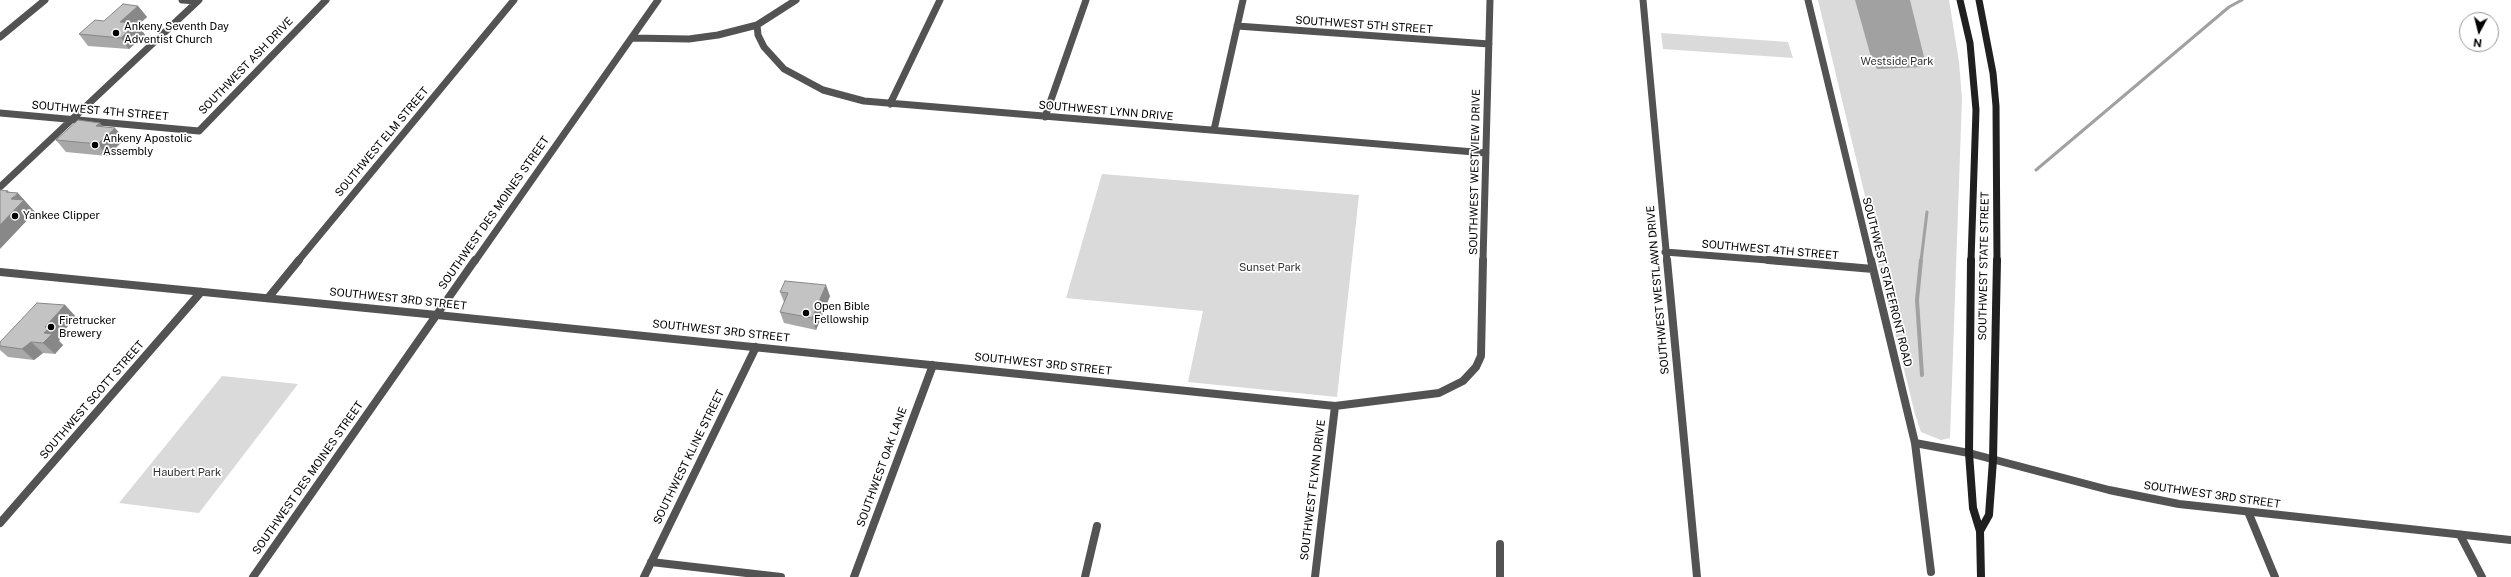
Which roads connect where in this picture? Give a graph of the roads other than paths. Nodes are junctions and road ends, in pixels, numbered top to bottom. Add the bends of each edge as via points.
1 (45, 0) edge
2 (182, 0) edge
3 (326, 0) edge
4 (514, 0) edge
5 (658, 0) edge
6 (796, 0) edge
7 (940, 0) edge
8 (1086, 0) edge
9 (1243, 0) edge
10 (1490, 0) edge
11 (1643, 0) edge
12 (1808, 0) edge
13 (1960, 0) edge
14 (1979, 0) edge
15 (198, 1) edge
16 (757, 25) junction
17 (1237, 26) junction
18 (0, 38) edge
19 (632, 38) junction
20 (1489, 44) junction
21 (890, 104) junction
22 (0, 113) edge
23 (1045, 117) junction
24 (72, 120) junction
25 (1214, 130) junction
26 (199, 131) joint
27 (1486, 153) junction
28 (0, 187) edge
29 (1665, 252) junction
30 (1873, 269) junction
31 (0, 272) edge
32 (201, 292) junction
33 (268, 298) junction
34 (437, 315) junction
35 (756, 347) junction
36 (933, 365) junction
37 (1439, 394) joint
38 (1335, 406) junction
39 (1915, 443) junction
40 (1969, 452) junction
41 (1993, 460) junction
42 (2248, 514) junction
43 (0, 523) edge
44 (1097, 526) dead end
45 (1980, 531) junction
46 (2460, 535) junction
47 (2511, 540) edge
48 (1500, 544) dead end
49 (651, 562) junction
50 (1931, 572) dead end
51 (253, 577) edge
52 (644, 577) edge
53 (781, 577) edge
54 (854, 577) edge
55 (1085, 577) edge
56 (1315, 577) edge
57 (1500, 577) edge
58 (1697, 577) edge
59 (1981, 577) edge
60 (2275, 577) edge
61 (2482, 577) edge

1 - 18 street
2 - 15 street
3 - 26 street, SOUTHWEST ASH DRIVE
4 - 33 street, SOUTHWEST ELM STREET
5 - 19 street, SOUTHWEST DES MOINES STREET
6 - 16 street
7 - 21 street
8 - 23 street
9 - 17 street
10 - 20 street, SOUTHWEST WESTVIEW DRIVE
11 - 29 street, SOUTHWEST WESTLAWN DRIVE
12 - 30 street, SOUTHWEST STATEFRONT ROAD
13 - 40 main road, SOUTHWEST STATE STREET via 1970,42 1976,110 1971,252
14 - 41 main road, SOUTHWEST STATE STREET via 1991,59 1996,106
15 - 24 street
16 - 19 street via 690,39
16 - 21 street, SOUTHWEST LYNN DRIVE via 758,35 773,58 805,82 842,96
17 - 20 street, SOUTHWEST 5TH STREET
17 - 25 street
19 - 34 street, SOUTHWEST DES MOINES STREET
20 - 27 street, SOUTHWEST WESTVIEW DRIVE
21 - 23 street, SOUTHWEST LYNN DRIVE
22 - 24 street, SOUTHWEST 4TH STREET
23 - 25 street, SOUTHWEST LYNN DRIVE
24 - 26 street, SOUTHWEST 4TH STREET
24 - 28 street
25 - 27 street, SOUTHWEST LYNN DRIVE
27 - 37 street, SOUTHWEST WESTVIEW DRIVE via 1482,344 1476,367 1463,381
29 - 30 street, SOUTHWEST 4TH STREET
29 - 58 street, SOUTHWEST WESTLAWN DRIVE
30 - 39 street, SOUTHWEST STATEFRONT ROAD
31 - 32 street, SOUTHWEST 3RD STREET
32 - 33 street, SOUTHWEST 3RD STREET
32 - 43 street, SOUTHWEST SCOTT STREET
33 - 34 street, SOUTHWEST 3RD STREET
34 - 35 street, SOUTHWEST 3RD STREET
34 - 51 street, SOUTHWEST DES MOINES STREET
35 - 36 street, SOUTHWEST 3RD STREET
35 - 49 street, SOUTHWEST KLINE STREET
36 - 38 street, SOUTHWEST 3RD STREET
36 - 54 street, SOUTHWEST OAK LANE
37 - 38 street, SOUTHWEST 3RD STREET
38 - 56 street, SOUTHWEST FLYNN DRIVE
39 - 40 street, SOUTHWEST 3RD STREET
39 - 50 street, SOUTHWEST STATEFRONT ROAD
40 - 41 street, SOUTHWEST 3RD STREET
40 - 45 main road, SOUTHWEST STATE STREET via 1973,508
41 - 42 street, SOUTHWEST 3RD STREET via 2139,497
41 - 45 main road, SOUTHWEST STATE STREET via 1989,515
42 - 46 street, SOUTHWEST 3RD STREET
42 - 60 street
44 - 55 street
45 - 59 main road, SOUTHWEST STATE STREET
46 - 47 street, SOUTHWEST 3RD STREET
46 - 61 street
48 - 57 street
49 - 52 street, SOUTHWEST KLINE STREET
49 - 53 street

